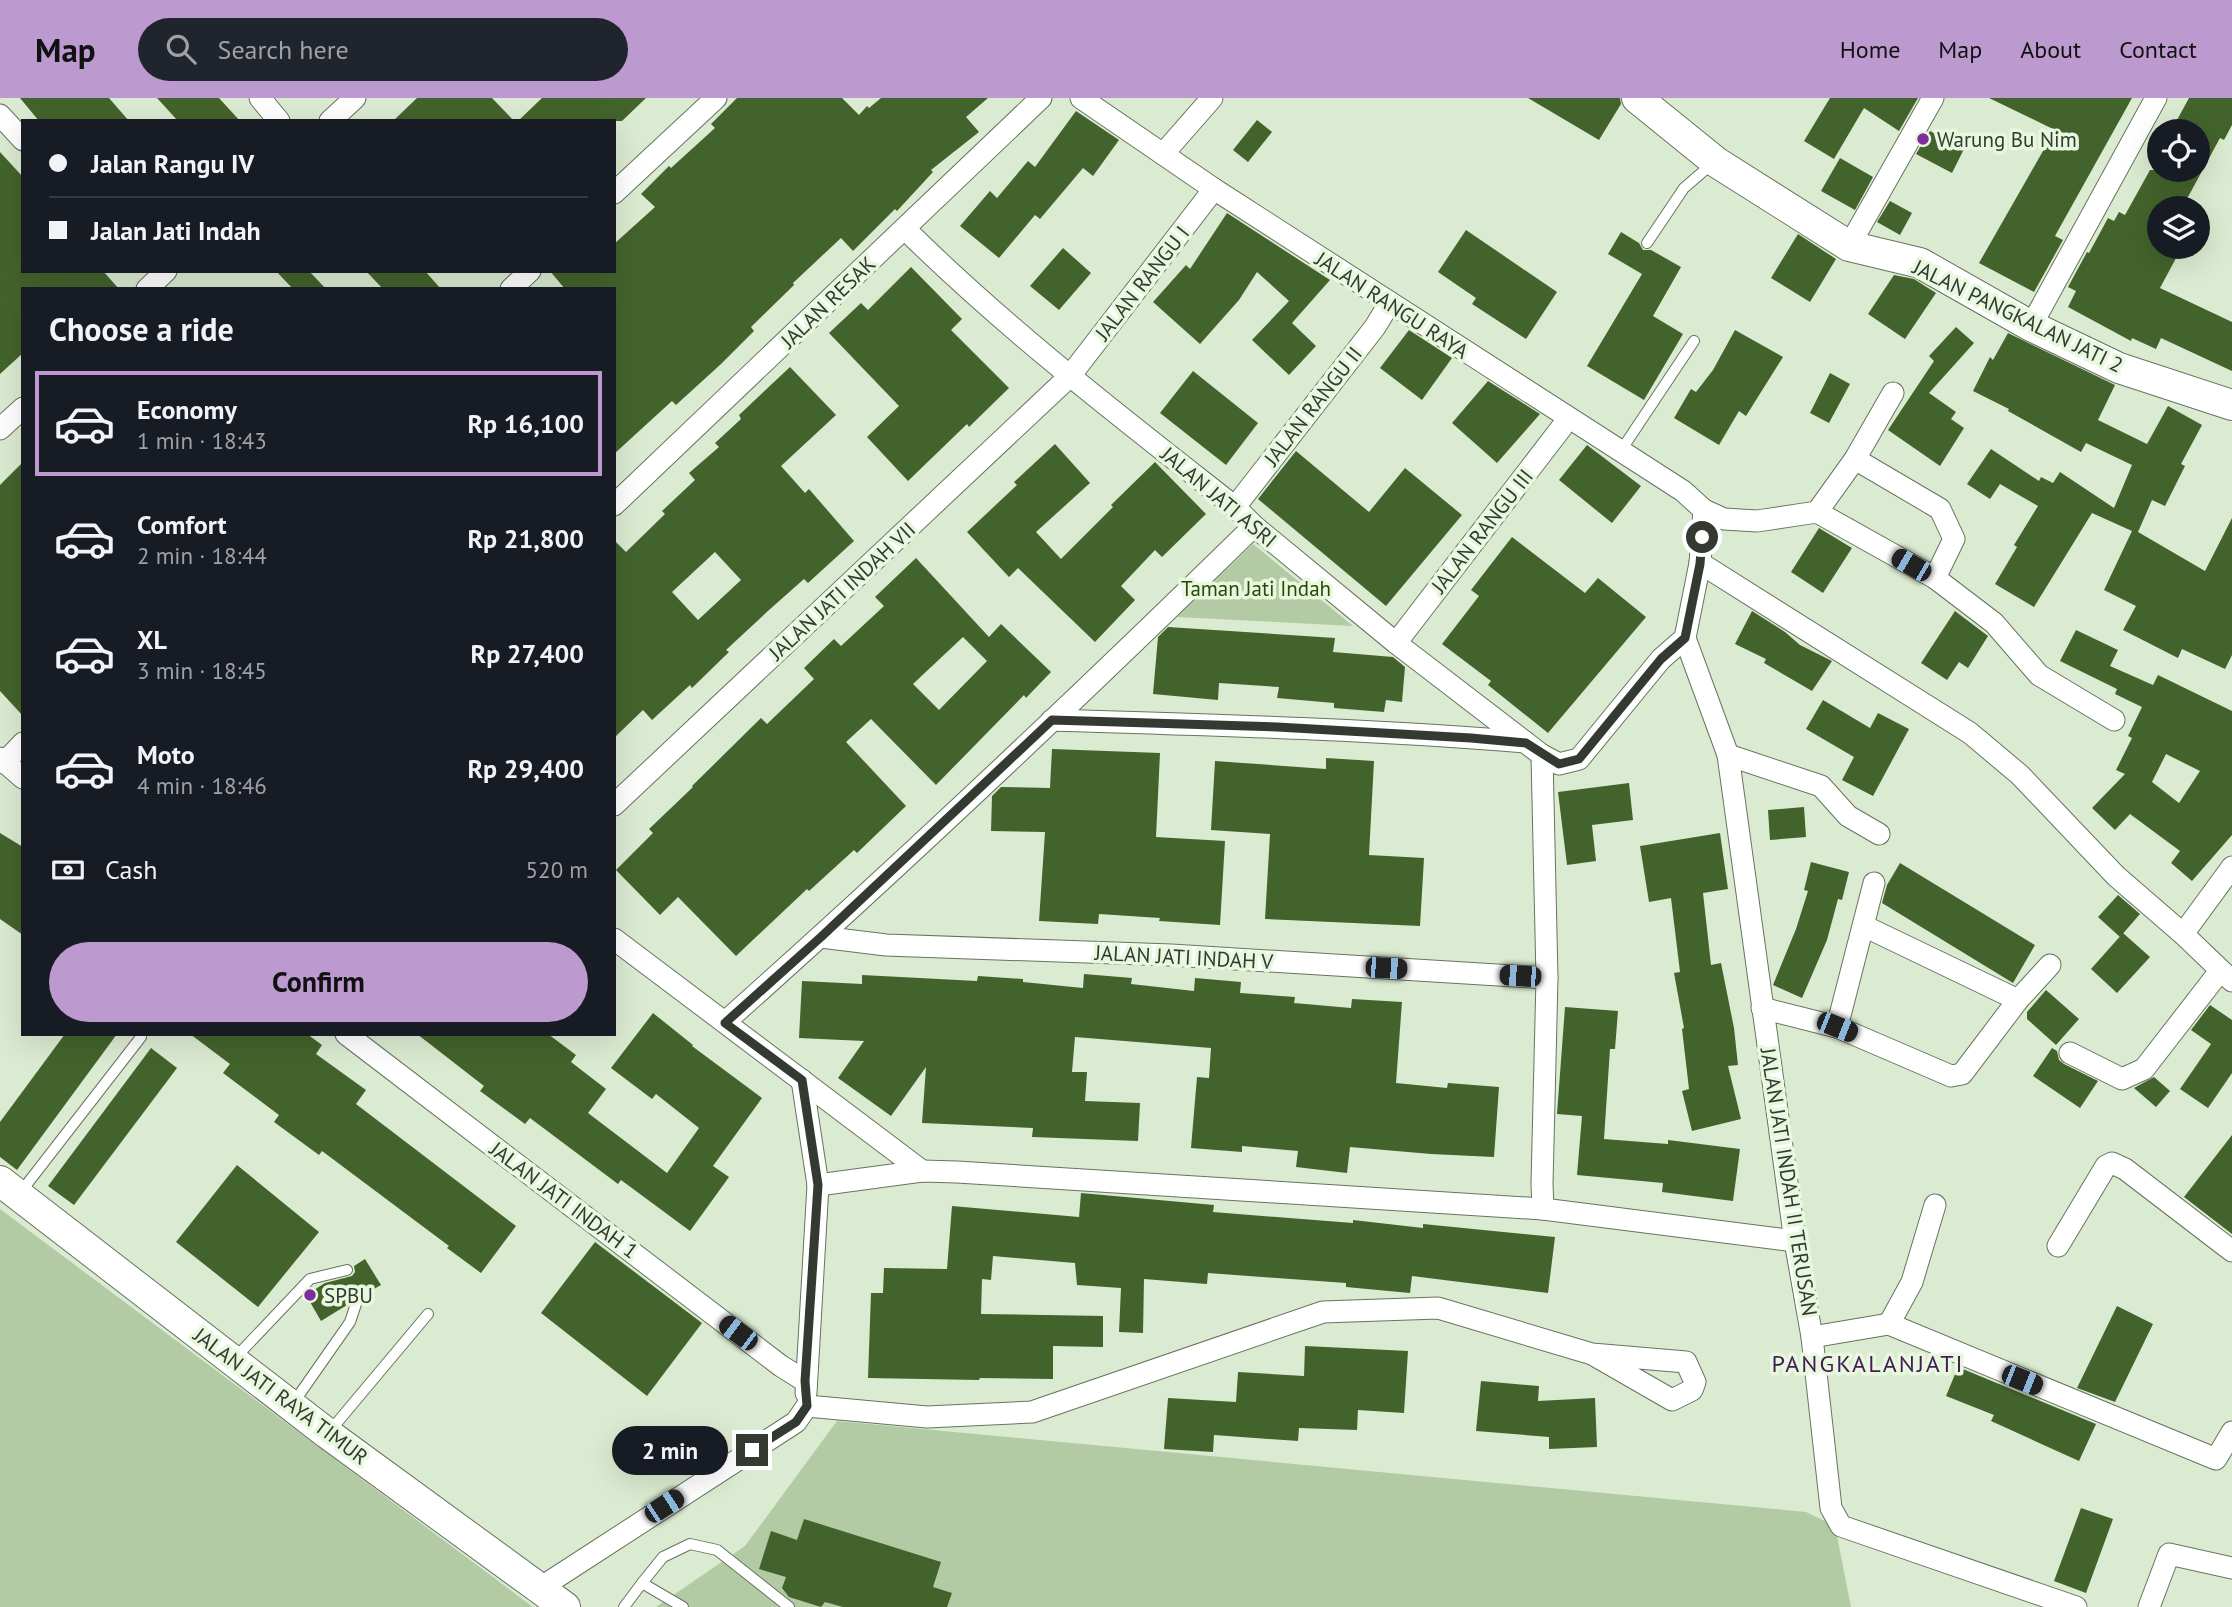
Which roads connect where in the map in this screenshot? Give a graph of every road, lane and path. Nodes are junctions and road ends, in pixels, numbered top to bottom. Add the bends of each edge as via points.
1 (260, 98) edge
2 (355, 98) edge
3 (716, 98) edge
4 (1041, 98) edge
5 (1081, 98) edge
6 (1212, 98) edge
7 (1637, 98) edge
8 (1933, 98) edge
9 (2156, 98) edge
10 (0, 116) edge
11 (277, 119) edge
12 (332, 119) edge
13 (21, 138) edge
14 (1163, 154) junction
15 (1716, 162) junction
16 (1214, 189) junction
17 (616, 191) edge
18 (905, 229) junction
19 (1647, 243) dead end
20 (1849, 246) junction
21 (528, 273) edge
22 (513, 287) edge
23 (1390, 304) junction
24 (2031, 326) junction
25 (1694, 341) dead end
26 (1069, 376) junction
27 (1893, 393) dead end
28 (2232, 405) edge
29 (21, 409) edge
30 (1567, 418) junction
31 (2, 422) edge
32 (1620, 452) junction
33 (1855, 459) junction
34 (616, 503) edge
35 (1235, 507) junction
36 (1704, 510) junction
37 (1817, 512) junction
38 (1254, 526) junction
39 (1700, 564) junction
40 (1935, 578) junction
41 (1685, 638) junction
42 (1396, 643) junction
43 (1052, 720) junction
44 (2114, 720) dead end
45 (21, 745) edge
46 (1534, 749) junction
47 (1728, 755) junction
48 (2, 760) edge
49 (21, 776) edge
50 (616, 803) edge
51 (1879, 834) dead end
52 (2232, 867) edge
53 (1874, 883) dead end
54 (1864, 926) junction
55 (2183, 934) junction
56 (821, 937) junction
57 (616, 941) edge
58 (2050, 965) dead end
59 (2226, 976) edge
60 (1547, 978) junction
61 (2018, 1000) junction
62 (1762, 1008) junction
63 (725, 1023) junction
64 (1837, 1027) junction
65 (349, 1036) edge
66 (141, 1037) dead end
67 (2070, 1054) dead end
68 (802, 1080) junction
69 (922, 1171) junction
70 (818, 1185) junction
71 (9, 1188) edge
72 (1935, 1205) dead end
73 (1543, 1209) junction
74 (1796, 1241) junction
75 (2058, 1246) dead end
76 (2232, 1251) edge
77 (347, 1270) dead end
78 (358, 1298) dead end
79 (428, 1314) dead end
80 (1889, 1324) junction
81 (1812, 1338) junction
82 (1592, 1354) dead end
83 (234, 1360) junction
84 (805, 1381) junction
85 (292, 1405) junction
86 (807, 1406) junction
87 (2232, 1432) edge
88 (328, 1434) junction
89 (2232, 1568) edge
90 (642, 1583) junction
91 (540, 1588) junction
92 (565, 1607) edge
93 (624, 1607) edge
94 (682, 1607) edge
95 (789, 1607) edge
96 (2076, 1607) edge
97 (2149, 1607) edge

1 - 11 street
2 - 12 street
3 - 17 street
4 - 18 street, JALAN RESAK
5 - 14 street, JALAN RANGU RAYA
6 - 14 street
7 - 15 main road, JALAN PANGKALAN JATI 2
8 - 20 street
9 - 24 street
10 - 13 street
14 - 16 street, JALAN RANGU RAYA
15 - 19 lane via 1684,188
15 - 20 main road, JALAN PANGKALAN JATI 2
16 - 23 street, JALAN RANGU RAYA
16 - 26 street, JALAN RANGU I
18 - 26 street, JALAN JATI ASRI
18 - 34 street, JALAN RESAK
20 - 24 main road, JALAN PANGKALAN JATI 2 via 1920,263
21 - 22 street
23 - 30 street, JALAN RANGU RAYA
23 - 35 street, JALAN RANGU II
24 - 28 main road, JALAN PANGKALAN JATI 2 via 2119,368
25 - 32 lane
26 - 35 street, JALAN JATI ASRI
26 - 50 street, JALAN JATI INDAH VII
27 - 33 street
29 - 31 street
30 - 32 street, JALAN RANGU RAYA
30 - 42 street, JALAN RANGU III
32 - 36 street, JALAN RANGU RAYA via 1683,491
33 - 37 street
33 - 40 street via 1940,509 1954,539
35 - 38 street, JALAN JATI ASRI
36 - 37 street via 1724,519 1757,521
36 - 39 street
37 - 40 street
38 - 42 street, JALAN JATI ASRI
38 - 43 street
39 - 41 street
39 - 55 street via 1970,733 2020,775 2116,876
40 - 44 street via 1994,624 2039,675
41 - 46 street via 1661,659 1579,759 1559,764
41 - 47 street, JALAN JATI INDAH II TERUSAN
42 - 46 street, JALAN JATI ASRI
43 - 46 street via 1444,736
43 - 56 street
45 - 48 street
46 - 60 street
47 - 51 street via 1821,786 1848,816
47 - 62 street, JALAN JATI INDAH II TERUSAN
48 - 49 street
52 - 55 street
53 - 54 street
54 - 61 street
54 - 64 street
55 - 59 street
56 - 60 street, JALAN JATI INDAH V via 886,945 1171,955
56 - 63 street
57 - 63 street
58 - 61 street
59 - 67 street via 2144,1069 2122,1079
60 - 73 street
61 - 64 street via 1962,1074 1951,1076
62 - 64 street
62 - 74 street, JALAN JATI INDAH II TERUSAN
63 - 68 street
65 - 84 street, JALAN JATI INDAH 1
66 - 71 lane
68 - 69 street
68 - 70 street
69 - 70 street
69 - 73 street
70 - 84 street
71 - 83 main road, JALAN JATI RAYA TIMUR
72 - 80 street via 1912,1282
73 - 74 street
74 - 81 street, JALAN JATI INDAH II TERUSAN
75 - 76 street via 2112,1163
77 - 83 lane via 310,1279
78 - 85 lane via 350,1322
79 - 88 lane
80 - 81 street
80 - 87 street via 2216,1459
81 - 96 street, JALAN JATI INDAH II TERUSAN via 1832,1507 1841,1526
82 - 86 street via 1438,1308 1323,1312 1032,1412 928,1417
83 - 85 main road, JALAN JATI RAYA TIMUR
84 - 86 street
85 - 88 main road, JALAN JATI RAYA TIMUR
86 - 91 street via 796,1422
88 - 91 main road, JALAN JATI RAYA TIMUR
89 - 97 street via 2169,1554
90 - 93 lane
90 - 94 lane
90 - 95 lane via 663,1558 690,1544 717,1550
91 - 92 main road, JALAN JATI RAYA TIMUR

